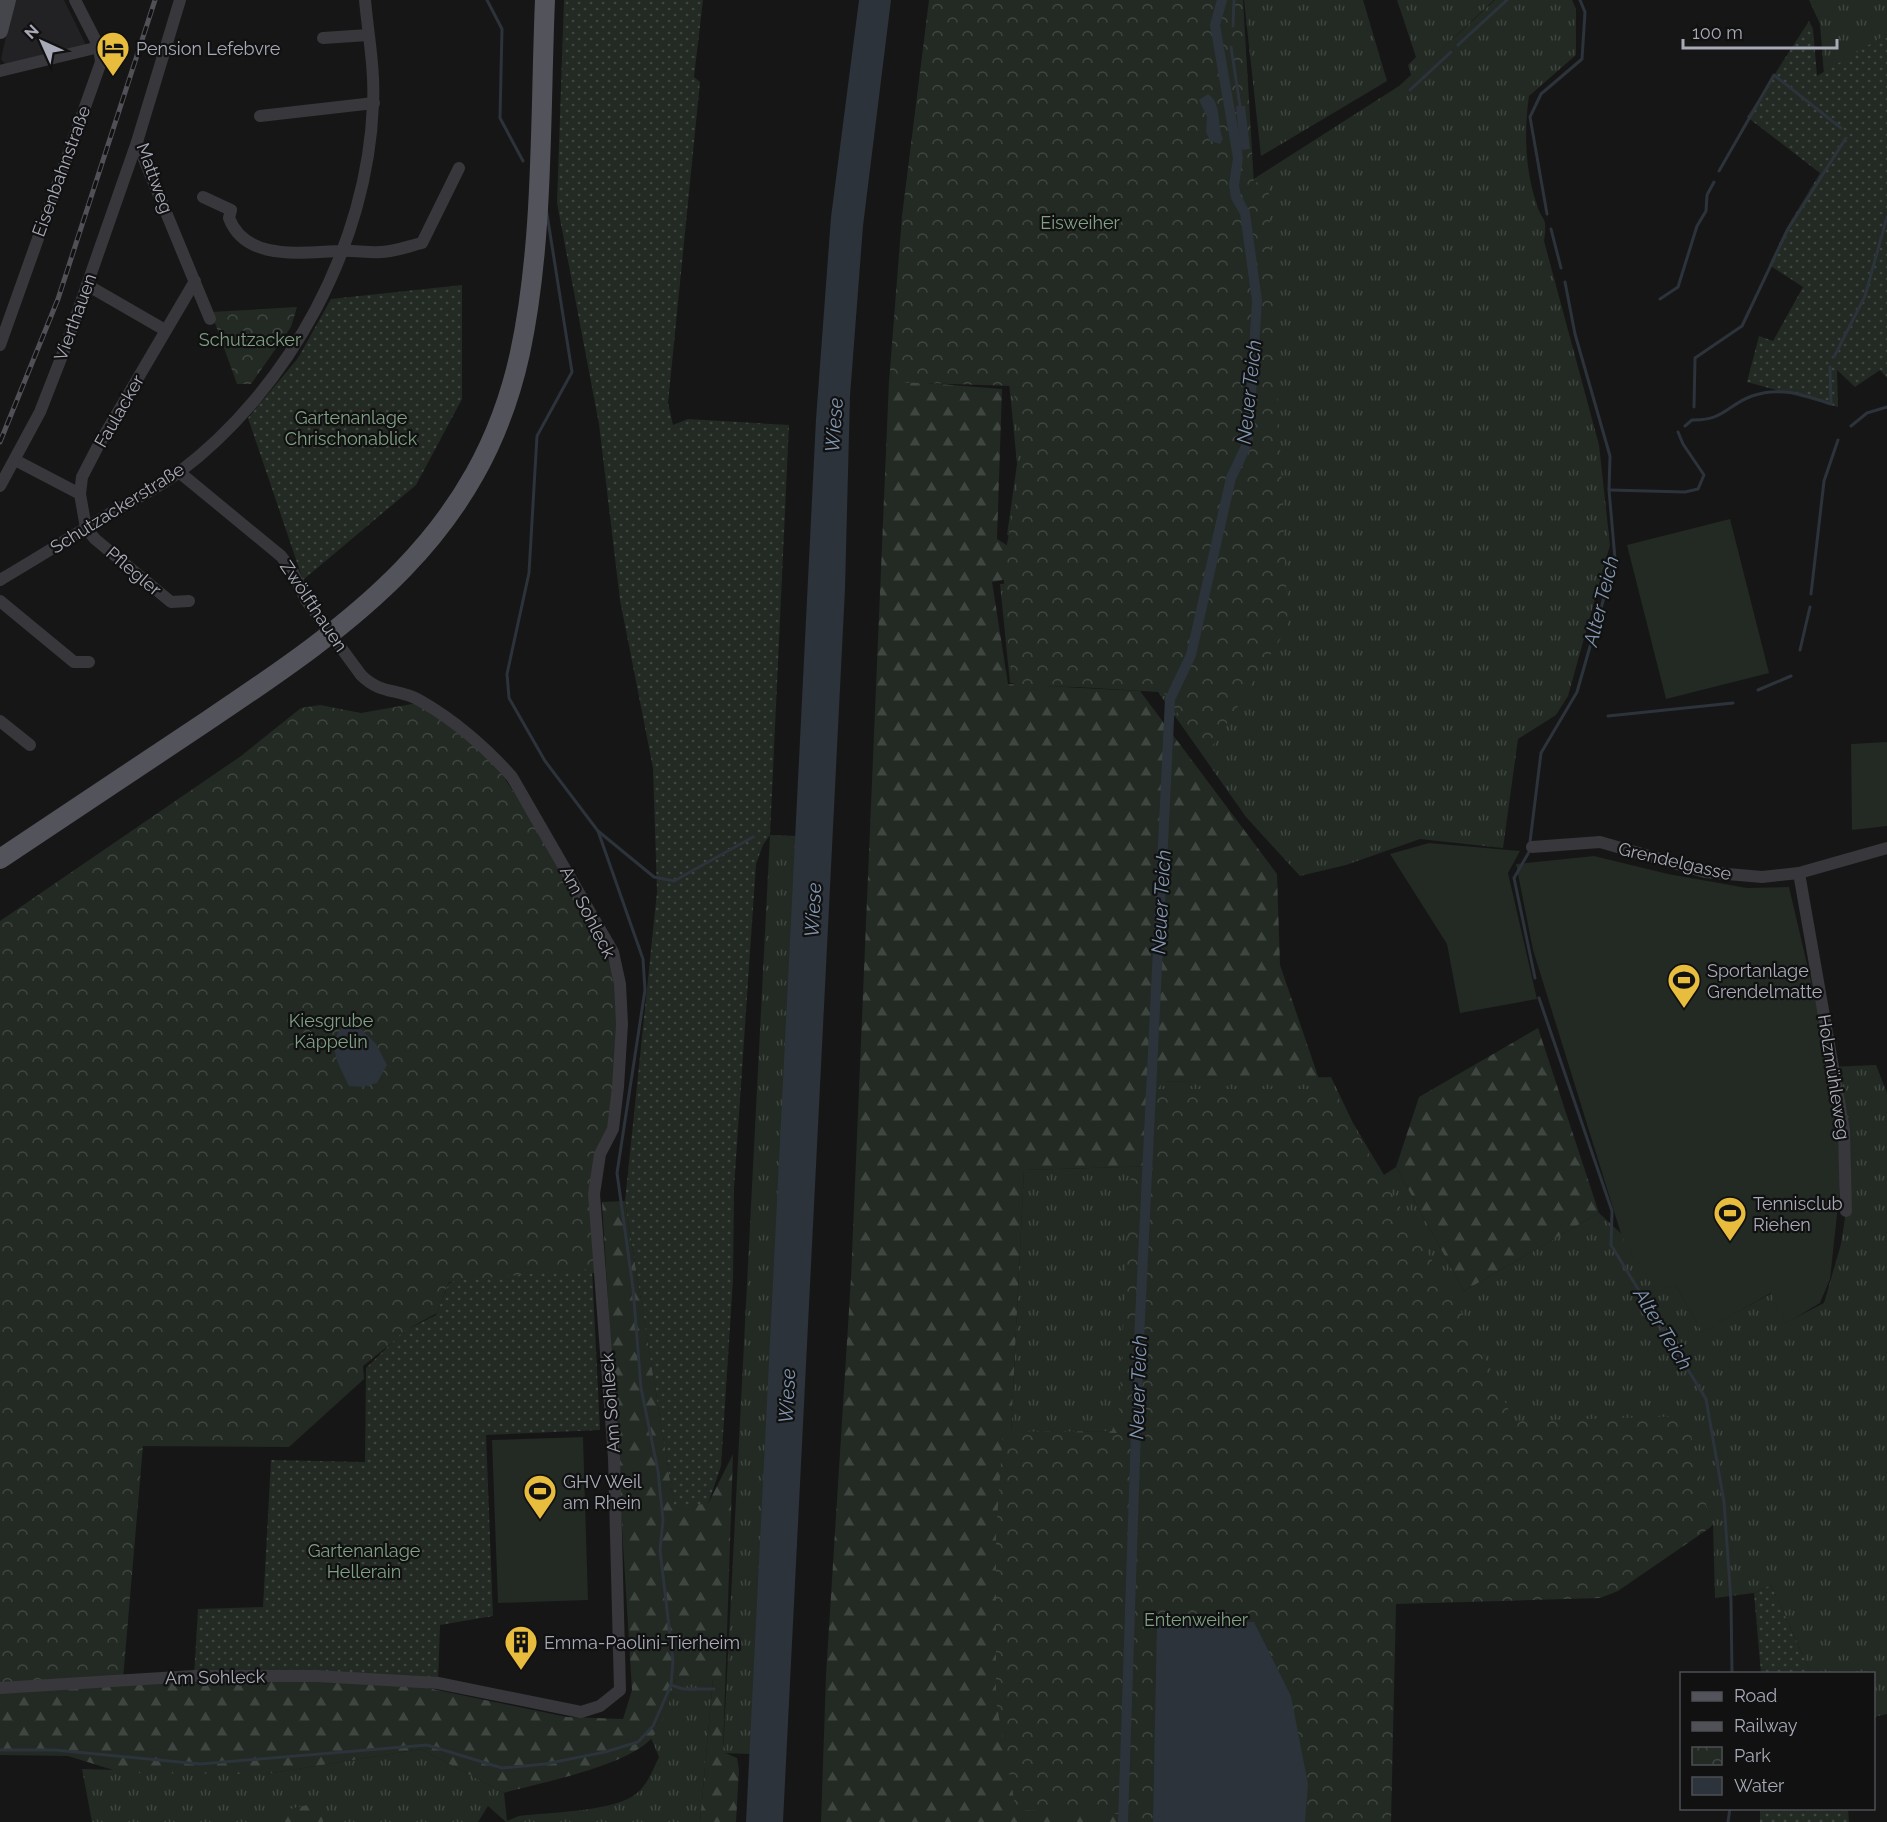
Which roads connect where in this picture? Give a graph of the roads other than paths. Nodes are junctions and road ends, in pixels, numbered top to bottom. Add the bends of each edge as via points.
1 (8, 0) edge
2 (75, 0) edge
3 (180, 0) edge
4 (365, 0) edge
5 (545, 0) edge
6 (0, 31) edge
7 (368, 35) junction
8 (323, 38) dead end
9 (99, 47) junction
10 (0, 71) edge
11 (374, 103) junction
12 (260, 116) dead end
13 (137, 142) junction
14 (459, 168) dead end
15 (203, 197) dead end
16 (342, 251) junction
17 (195, 281) junction
18 (87, 285) junction
19 (210, 319) dead end
20 (165, 330) junction
21 (0, 345) edge
22 (15, 460) junction
23 (179, 472) junction
24 (0, 486) edge
25 (80, 494) junction
26 (86, 528) junction
27 (0, 580) edge
28 (0, 601) edge
29 (189, 601) dead end
30 (89, 662) dead end
31 (361, 675) joint
32 (0, 721) edge
33 (30, 745) dead end
34 (1532, 847) dead end
35 (1887, 848) edge
36 (0, 859) edge
37 (1799, 873) junction
38 (1846, 1211) dead end
39 (0, 1688) edge

1 - 6 street
2 - 9 street
3 - 13 street, Mattweg
4 - 7 street, Schutzackerstraße
5 - 36 main road via 532,273 521,346 494,433 440,528 392,584 307,653
7 - 8 street
7 - 11 street, Schutzackerstraße
9 - 10 street
9 - 21 street, Eisenbahnstraße via 100,62
11 - 12 street
11 - 16 street, Schutzackerstraße via 364,176
13 - 17 street, Mattweg
13 - 18 street, Vierthauen
14 - 16 street via 422,243 384,253
15 - 16 street via 231,210 229,218 237,233 260,248 295,253
16 - 23 street, Schutzackerstraße via 319,307 285,360 243,414
17 - 19 street, Mattweg
17 - 20 street, Faulacker
18 - 20 street
18 - 22 street, Vierthauen via 40,412
20 - 25 street, Faulacker via 98,446 82,477
22 - 24 street, Vierthauen
22 - 25 street
23 - 26 street, Schutzackerstraße
23 - 31 street, Zwölfthauen, bridge via 281,556 306,600
25 - 26 street, Faulacker
26 - 27 street, Schutzackerstraße
26 - 29 street, Pflegler via 171,602
28 - 30 street via 74,662
31 - 39 street, Am Sohleck via 378,689 419,700 493,754 512,777 613,952 622,1024 618,1087 613,1129 600,1154 594,1194 614,1458 620,1690 600,1706 581,1712 438,1683 316,1676 194,1676
32 - 33 street
34 - 37 street, Grendelgasse via 1600,842 1730,876
35 - 37 street, Grendelgasse
37 - 38 street, Holzmühleweg via 1844,1130

